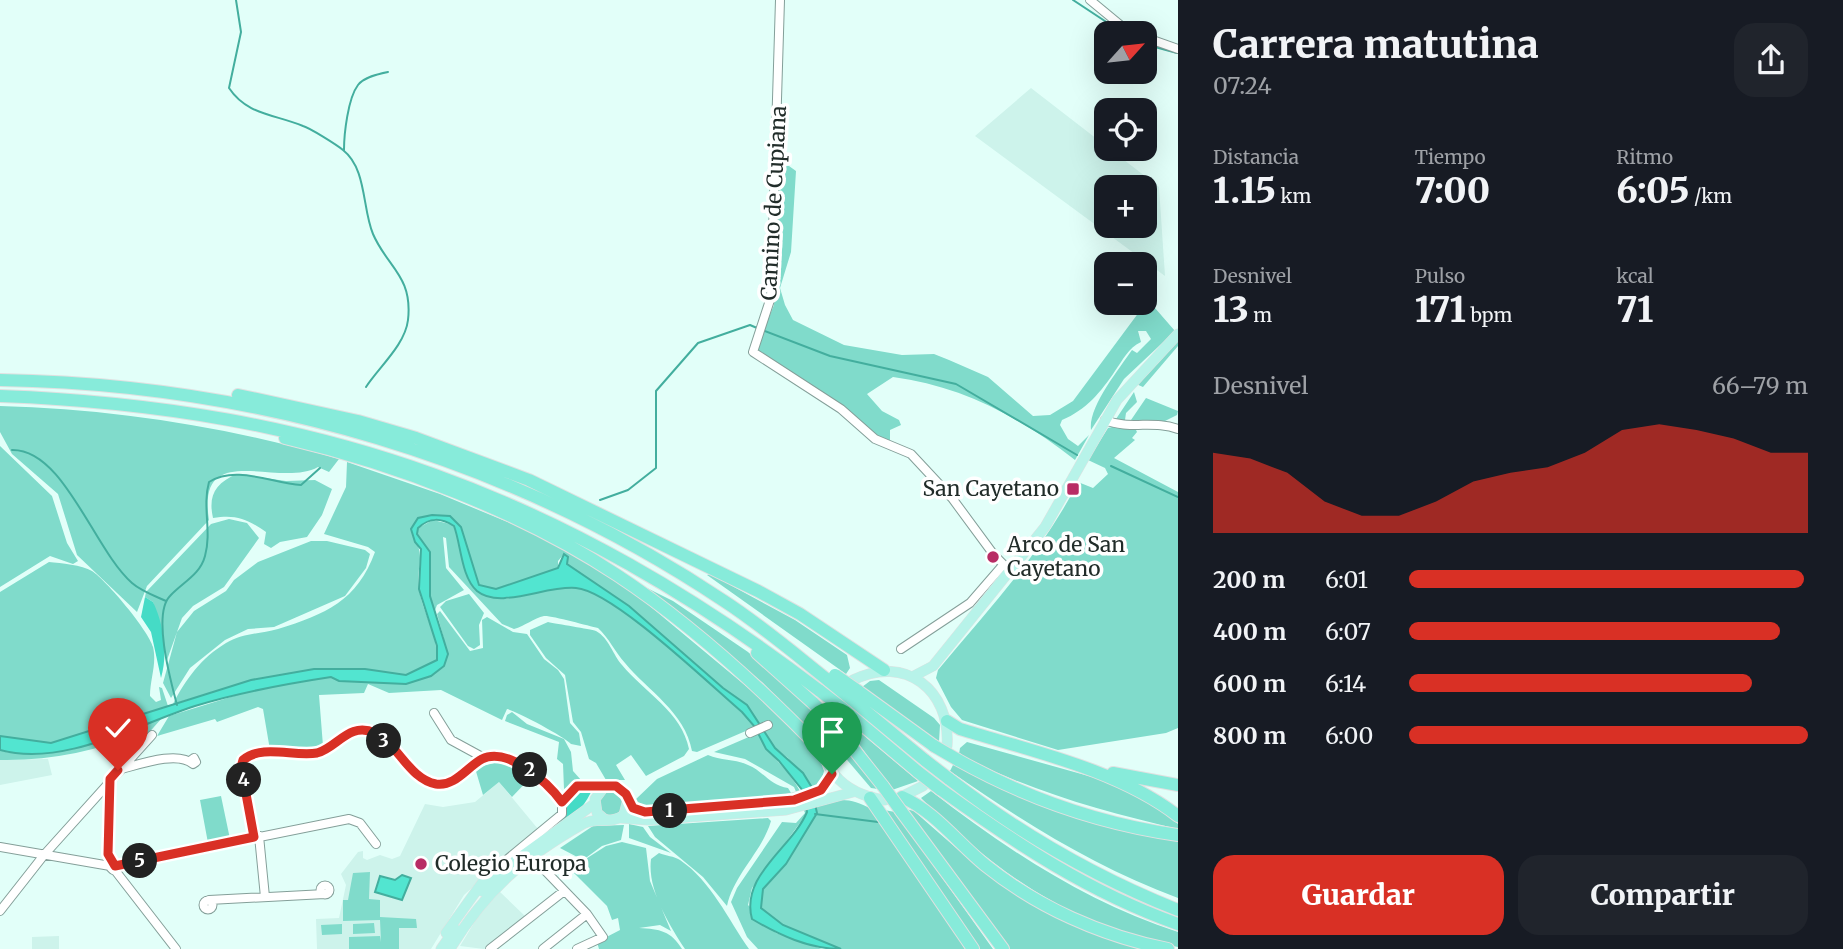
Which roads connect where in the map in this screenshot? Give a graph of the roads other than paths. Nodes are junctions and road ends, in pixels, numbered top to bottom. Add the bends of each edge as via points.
1 (780, 0) edge
2 (1090, 0) edge
3 (1115, 21) edge
4 (1157, 42) edge
5 (1178, 49) edge
6 (1178, 334) edge
7 (0, 380) edge
8 (157, 390) junction
9 (0, 396) edge
10 (243, 420) junction
11 (1105, 420) junction
12 (1178, 429) edge
13 (1007, 568) junction
14 (720, 620) junction
15 (901, 649) dead end
16 (933, 666) junction
17 (884, 670) junction
18 (912, 677) junction
19 (828, 682) junction
20 (929, 688) junction
21 (851, 694) junction
22 (434, 713) dead end
23 (821, 721) dead end
24 (947, 721) junction
25 (768, 725) dead end
26 (750, 733) dead end
27 (152, 735) dead end
28 (941, 746) junction
29 (821, 750) junction
30 (484, 758) junction
31 (1053, 758) junction
32 (190, 761) dead end
33 (118, 770) junction
34 (832, 774) junction
35 (110, 779) junction
36 (1178, 785) edge
37 (923, 786) dead end
38 (604, 787) junction
39 (853, 792) junction
40 (823, 794) junction
41 (870, 798) junction
42 (886, 800) dead end
43 (562, 802) junction
44 (901, 802) junction
45 (594, 804) junction
46 (629, 804) junction
47 (796, 804) junction
48 (1178, 816) edge
49 (621, 818) junction
50 (604, 819) junction
51 (1178, 835) edge
52 (256, 836) junction
53 (376, 844) dead end
54 (0, 847) edge
55 (44, 855) junction
56 (532, 857) junction
57 (113, 867) junction
58 (492, 872) joint
59 (564, 891) junction
60 (325, 894) dead end
61 (265, 897) junction
62 (209, 900) dead end
63 (4, 901) edge
64 (1178, 909) edge
65 (0, 911) edge
66 (587, 914) junction
67 (1178, 924) edge
68 (455, 947) edge
69 (176, 949) edge
70 (436, 949) edge
71 (442, 949) edge
72 (490, 949) edge
73 (542, 949) edge
74 (577, 949) edge
75 (973, 949) edge
76 (1003, 949) edge
77 (1168, 949) edge

1 - 13 street, Camino de Cupiana via 771,297 753,352 841,409 875,439 911,454
2 - 3 street
4 - 5 street
6 - 11 main road via 1130,384
7 - 8 highway
8 - 17 highway via 194,387 306,408 471,457 529,480 758,591
8 - 19 highway via 236,402 347,429 466,467 579,518 663,563 725,601
9 - 10 highway via 107,401
10 - 14 highway via 361,449 485,493 603,548
10 - 29 highway via 264,433 417,479 476,502 576,550 678,621
11 - 12 street
11 - 13 main road via 1045,527
13 - 15 street via 970,603
13 - 16 main road
14 - 19 highway
14 - 44 highway, bridge via 821,706 883,786
16 - 18 main road
16 - 20 main road
17 - 18 main road
17 - 21 main road
18 - 20 main road
19 - 21 highway, bridge
19 - 21 highway, bridge
20 - 24 main road
21 - 28 highway
21 - 64 highway, bridge via 926,761 1032,838 1091,871
21 - 67 highway, bridge via 918,772 1025,851 1083,883
22 - 30 street via 451,740
23 - 29 main road
24 - 28 main road
24 - 31 highway
25 - 26 street
27 - 33 street
28 - 51 highway, bridge via 1007,785 1075,812
29 - 34 main road
30 - 43 street via 514,761 528,768
30 - 52 street via 441,785 421,778 382,738 367,731 347,734 317,752 249,755 241,767
31 - 36 highway
31 - 48 highway via 1138,790
32 - 33 street via 160,760
33 - 35 street
34 - 39 main road
34 - 40 main road
35 - 55 street
35 - 57 street via 108,854
37 - 44 main road
38 - 43 street via 577,786
38 - 45 main road
38 - 46 main road via 622,789
39 - 40 main road
39 - 41 main road
40 - 47 main road
41 - 42 main road
41 - 75 highway
43 - 58 street via 562,814
44 - 76 highway
44 - 77 highway via 925,811 988,867 1046,905 1114,934
45 - 50 main road
45 - 71 main road via 496,876
46 - 47 main road via 645,812
46 - 49 main road
47 - 49 main road via 648,820
49 - 50 main road
50 - 56 main road via 584,823
52 - 53 street via 349,819 360,823
52 - 57 street
52 - 61 street
54 - 55 street
55 - 57 street
55 - 63 street
56 - 59 street
56 - 68 main road via 485,897
57 - 69 street
58 - 70 main road
59 - 66 street
59 - 72 street
60 - 61 street
61 - 62 street
63 - 65 street
66 - 73 street
66 - 74 street via 603,937

